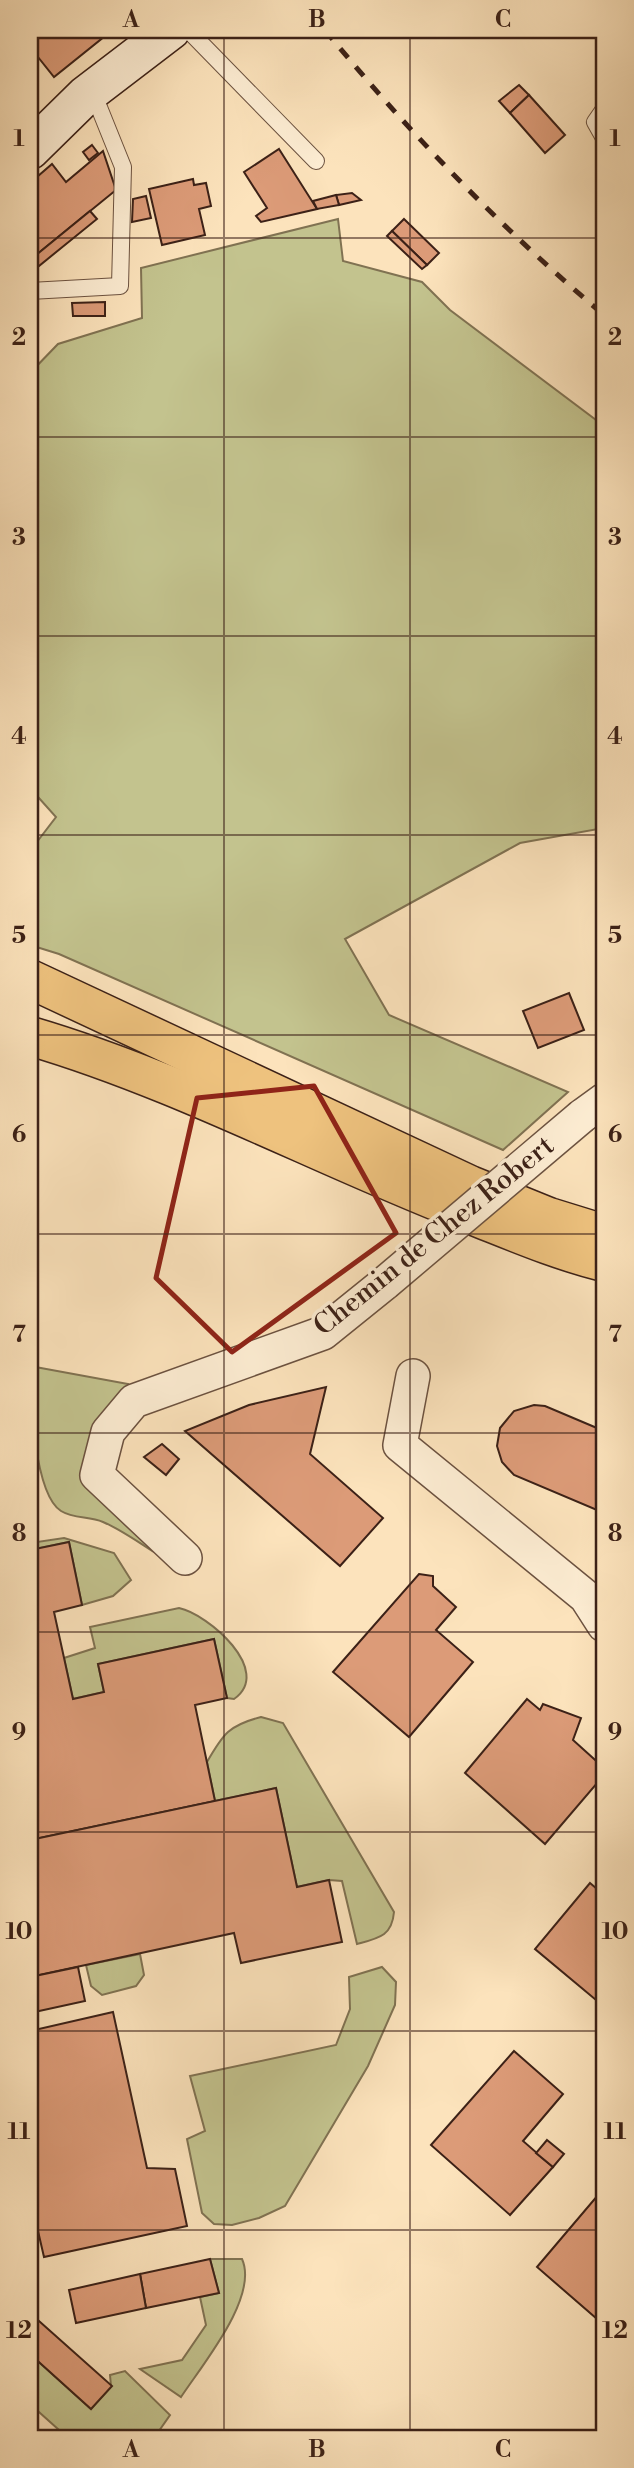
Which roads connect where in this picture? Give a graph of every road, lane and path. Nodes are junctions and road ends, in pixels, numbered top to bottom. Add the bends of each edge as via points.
1 (171, 30) edge
2 (188, 30) edge
3 (89, 92) junction
4 (604, 109) edge
5 (30, 121) edge
6 (604, 138) edge
7 (30, 150) edge
8 (316, 161) dead end
9 (30, 291) edge
10 (30, 979) edge
11 (30, 1035) edge
12 (593, 1108) edge
13 (604, 1234) edge
14 (604, 1262) edge
15 (413, 1376) dead end
16 (185, 1558) dead end
17 (604, 1625) edge

1 - 3 main road
2 - 8 lane
3 - 5 main road
3 - 7 main road
3 - 9 lane via 123,167 120,286
4 - 6 lane via 596,122
10 - 13 highway via 470,1185
11 - 14 highway via 83,1051 406,1190
12 - 16 street, Chemin de Chez Robert, bridge via 323,1333 134,1401 108,1432 97,1475
15 - 17 street via 400,1445 586,1597

